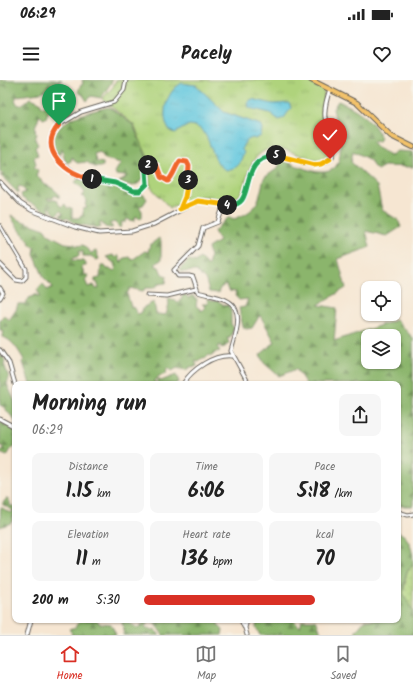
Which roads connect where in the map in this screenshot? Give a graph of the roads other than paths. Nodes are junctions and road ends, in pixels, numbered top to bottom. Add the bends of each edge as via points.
1 (126, 80) edge
2 (311, 80) edge
3 (330, 89) junction
4 (413, 147) edge
5 (0, 182) edge
6 (224, 204) junction
7 (180, 209) junction
8 (0, 226) edge
9 (0, 264) edge
10 (0, 288) edge
11 (196, 289) junction
12 (147, 295) dead end
13 (0, 298) edge
14 (0, 350) edge
15 (232, 356) junction
16 (15, 381) edge
17 (185, 381) edge
18 (246, 381) edge
19 (0, 419) edge
20 (12, 425) edge
21 (401, 513) edge
22 (413, 514) edge
23 (30, 623) edge
24 (242, 623) edge
25 (247, 623) edge
26 (245, 628) junction
27 (28, 635) edge
28 (247, 635) edge

1 - 7 street via 121,96 114,102 81,112 59,125 52,136 51,147 60,161 80,177 115,183 134,191 140,191 147,184 146,171 150,164 157,166 161,177 168,181 180,161 187,162 188,188
2 - 3 main road
3 - 4 main road via 357,103 391,136
3 - 6 street via 325,109 334,147 334,154 330,159 315,165 276,155 264,157 252,168 243,199 232,205
5 - 7 street via 20,203 31,210 75,227 99,233 132,230 165,219
6 - 7 street via 198,201
6 - 11 street via 218,222 203,228 198,246 174,270 178,276 193,277
8 - 9 street via 26,270 26,277 22,281 16,280
10 - 13 street via 3,293
11 - 12 street via 167,296
11 - 15 street via 198,292 227,301 233,307 238,326 230,351
14 - 16 street via 9,362
15 - 17 street via 216,357 192,373
15 - 18 street
19 - 20 street
21 - 22 street
23 - 27 street
24 - 26 street
25 - 26 street
26 - 28 street

